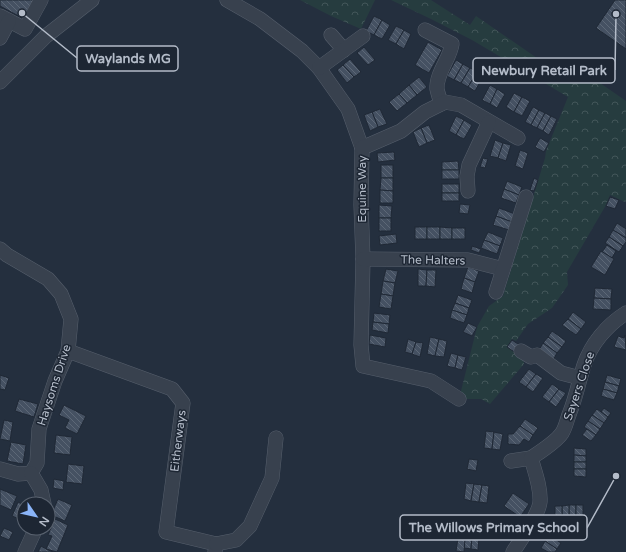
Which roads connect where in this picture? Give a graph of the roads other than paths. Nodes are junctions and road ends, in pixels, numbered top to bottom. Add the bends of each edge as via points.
1 (41, 0) edge
2 (92, 0) edge
3 (227, 0) edge
4 (4, 19) edge
5 (425, 30) dead end
6 (331, 35) dead end
7 (363, 36) dead end
8 (0, 38) edge
9 (344, 50) junction
10 (319, 68) junction
11 (0, 82) edge
12 (441, 104) junction
13 (489, 122) junction
14 (518, 138) dead end
15 (362, 148) junction
16 (468, 191) dead end
17 (526, 197) dead end
18 (0, 249) edge
19 (362, 259) junction
20 (503, 269) junction
21 (496, 292) dead end
22 (626, 313) edge
23 (68, 351) junction
24 (526, 357) dead end
25 (580, 378) junction
26 (459, 399) dead end
27 (276, 438) dead end
28 (531, 458) junction
29 (511, 461) dead end
30 (0, 469) edge
31 (31, 473) junction
32 (42, 496) edge
33 (32, 536) edge
34 (215, 548) edge
35 (25, 552) edge
36 (513, 552) edge

1 - 4 street via 25,29
2 - 11 street via 46,36
3 - 10 street, Equine Way via 260,19 302,51
4 - 8 street
5 - 12 street via 452,44 438,80 437,89
6 - 9 street
7 - 9 street
9 - 10 street
10 - 15 street, Equine Way via 348,110
12 - 13 street via 445,102 461,105
12 - 15 street via 425,112 401,130
13 - 14 street
13 - 16 street via 468,170
15 - 19 street, Equine Way
17 - 20 street
18 - 23 street, Haysoms Drive via 48,279 61,294 71,319
19 - 20 street, The Halters via 468,260
19 - 26 street, Equine Way via 363,366 432,374
20 - 21 street
22 - 25 street, Sayers Close via 605,331 593,346
23 - 31 street, Haysoms Drive via 39,429 37,463
23 - 34 street, Eitherways via 172,389 183,404 166,532
24 - 25 street via 537,355 551,373
25 - 28 street, Sayers Close via 562,433
27 - 34 street, Eitherways via 272,478 250,526 236,540
28 - 29 street, Sayers Close
28 - 36 street via 540,503
30 - 31 street via 18,474
31 - 32 street
33 - 35 street

